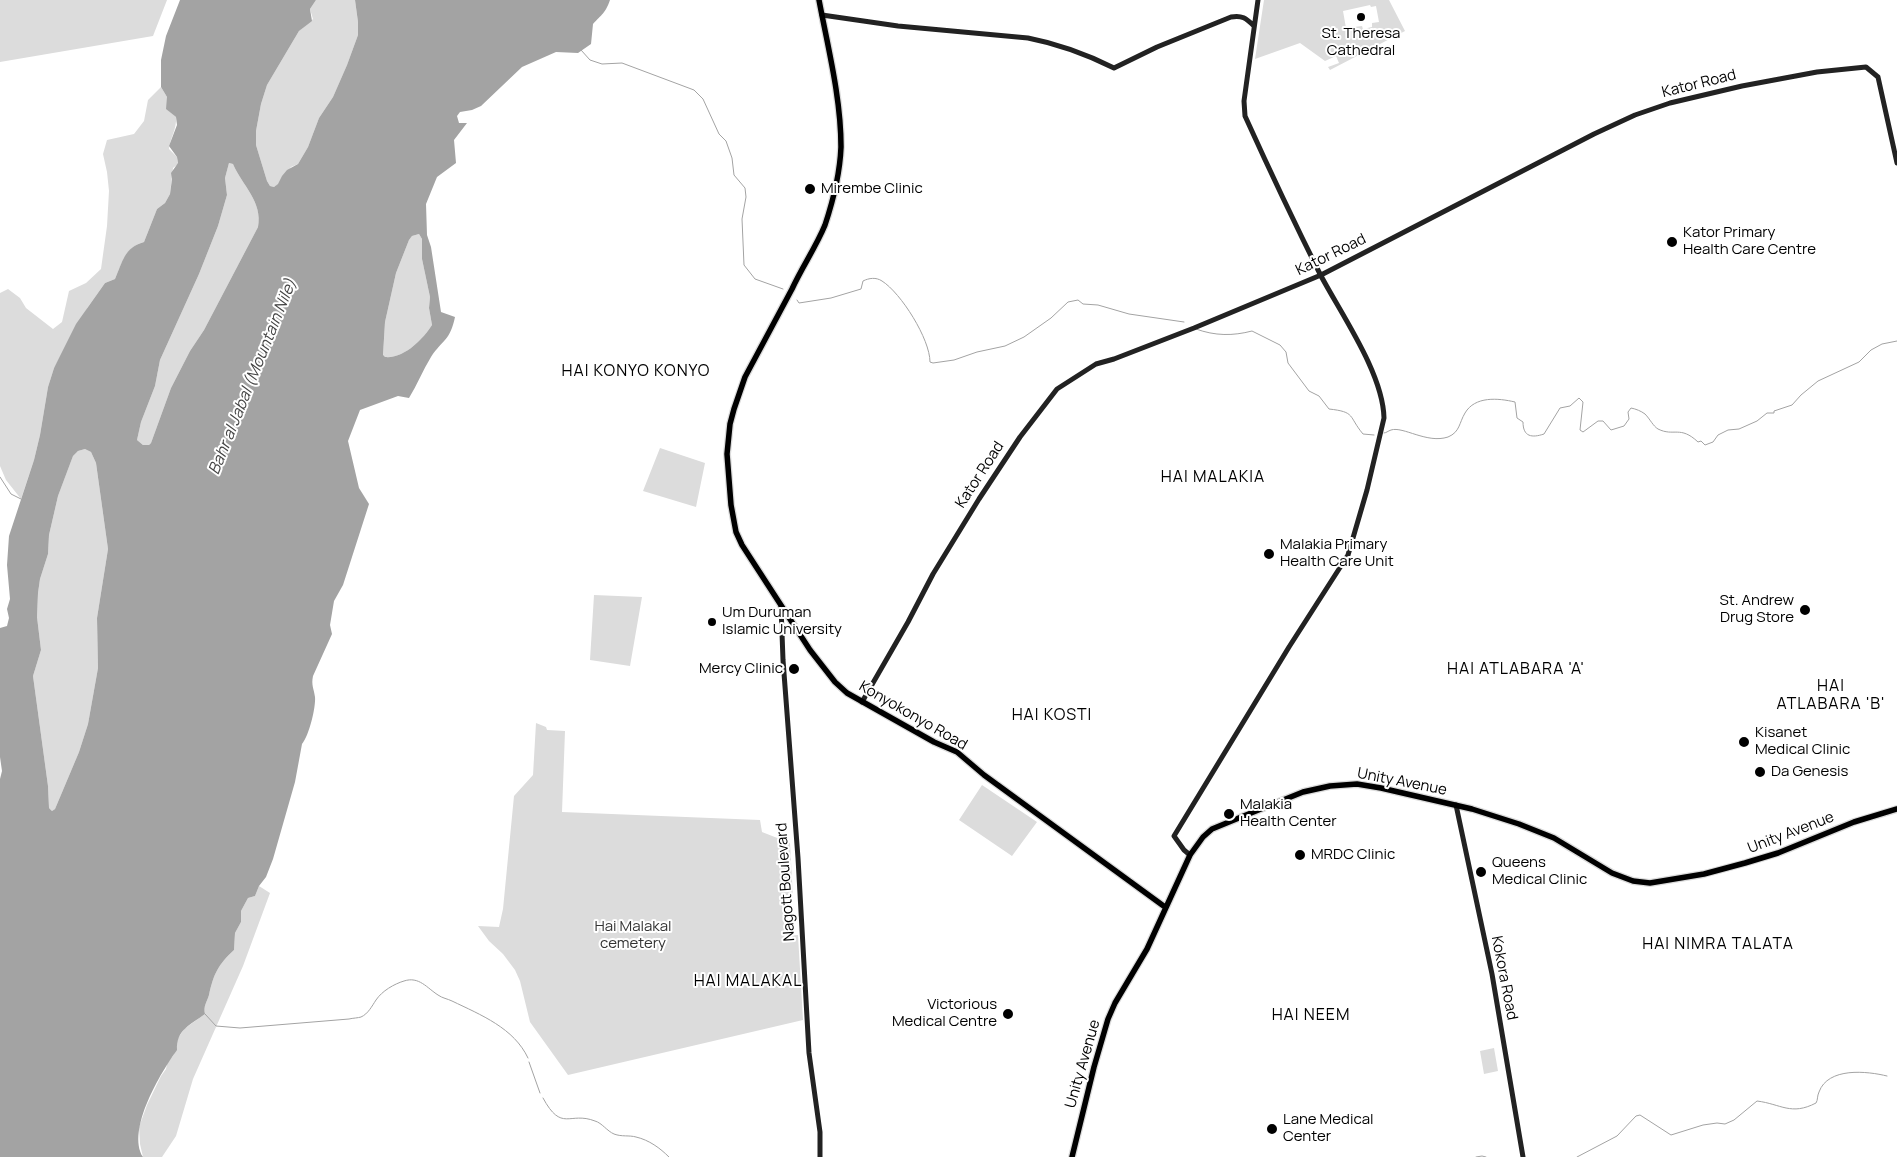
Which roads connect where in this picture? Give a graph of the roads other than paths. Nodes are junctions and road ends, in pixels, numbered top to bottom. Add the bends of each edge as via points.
1 (819, 0) edge
2 (1258, 0) edge
3 (822, 15) junction
4 (1254, 26) junction
5 (1897, 163) edge
6 (1321, 275) junction
7 (781, 605) junction
8 (862, 702) junction
9 (1456, 805) junction
10 (1897, 809) edge
11 (1190, 855) junction
12 (1166, 907) junction
13 (820, 1157) edge
14 (1072, 1157) edge
15 (1523, 1157) edge

1 - 3 main road, Konyokonyo Road
2 - 4 street
3 - 4 street via 1028,38 1075,50 1114,68 1230,17 1247,18
3 - 7 main road, Konyokonyo Road via 837,100 841,148 834,190 825,224 813,250 745,377 730,424 727,454 736,532
4 - 6 street via 1244,100 1245,116
5 - 6 street, Kator Road via 1878,76 1870,69 1859,67 1817,72 1742,86 1635,115
6 - 8 street, Kator Road via 1212,321 1096,364 1057,389 979,499
6 - 11 street via 1378,384 1384,418 1348,555 1174,836
7 - 8 main road, Konyokonyo Road via 819,663 841,687
7 - 13 street, Nagott Boulevard via 809,1052 820,1132
8 - 12 main road, Konyokonyo Road via 957,752
9 - 10 main road, Unity Avenue via 1554,838 1612,873 1650,883 1746,864 1854,822
9 - 11 main road, Unity Avenue via 1357,784 1330,786 1303,792 1212,829
9 - 15 street, Kokora Road via 1492,974
11 - 12 main road, Unity Avenue
12 - 14 main road, Unity Avenue via 1147,950 1108,1019

